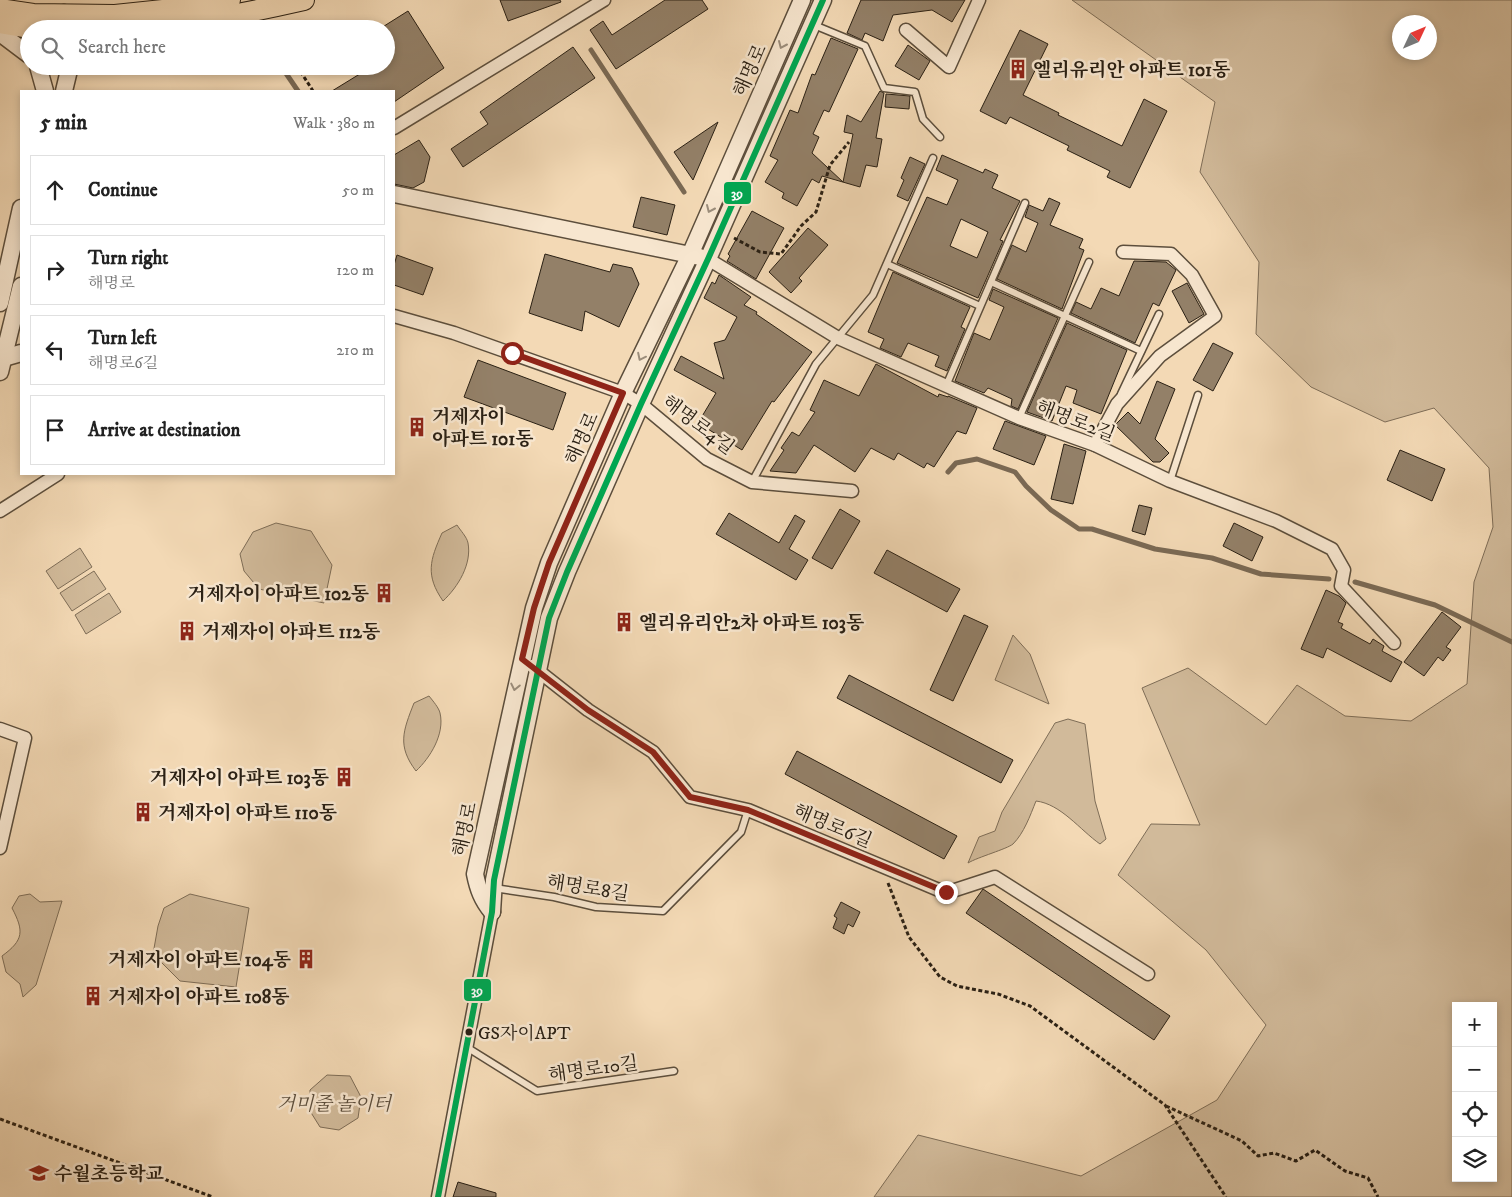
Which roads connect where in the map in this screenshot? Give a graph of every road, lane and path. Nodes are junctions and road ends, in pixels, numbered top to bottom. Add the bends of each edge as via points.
1 (230, 0) edge
2 (304, 0) edge
3 (604, 0) edge
4 (802, 0) edge
5 (823, 0) edge
6 (979, 0) edge
7 (1, 12) edge
8 (66, 20) edge
9 (79, 20) edge
10 (205, 20) edge
11 (20, 22) edge
12 (813, 24) junction
13 (906, 30) dead end
14 (0, 33) edge
15 (20, 48) edge
16 (41, 75) edge
17 (50, 75) edge
18 (68, 75) edge
19 (72, 75) edge
20 (303, 75) edge
21 (64, 88) edge
22 (46, 90) edge
23 (46, 90) edge
24 (312, 90) edge
25 (395, 127) edge
26 (940, 137) dead end
27 (849, 142) dead end
28 (933, 158) dead end
29 (395, 194) edge
30 (1025, 203) dead end
31 (20, 213) edge
32 (734, 238) dead end
33 (1123, 252) dead end
34 (690, 255) junction
35 (708, 259) junction
36 (1090, 262) dead end
37 (887, 264) junction
38 (990, 282) junction
39 (20, 297) edge
40 (0, 303) edge
41 (980, 306) junction
42 (1159, 314) dead end
43 (395, 316) edge
44 (1065, 317) junction
45 (838, 338) junction
46 (1141, 351) junction
47 (5, 352) edge
48 (20, 353) edge
49 (946, 386) junction
50 (623, 393) junction
51 (1198, 395) dead end
52 (641, 404) junction
53 (1116, 404) junction
54 (1019, 418) junction
55 (1096, 445) junction
56 (56, 475) edge
57 (1170, 481) junction
58 (752, 482) junction
59 (852, 491) dead end
60 (0, 512) edge
61 (1394, 643) dead end
62 (522, 659) junction
63 (538, 671) junction
64 (0, 730) edge
65 (748, 810) junction
66 (0, 848) edge
67 (881, 865) junction
68 (494, 888) junction
69 (492, 912) junction
70 (1148, 974) dead end
71 (468, 1048) junction
72 (674, 1071) dead end
73 (1165, 1105) junction
74 (0, 1119) edge
75 (213, 1197) edge
76 (438, 1197) edge
77 (1226, 1197) edge
78 (1378, 1197) edge

1 - 9 main road
2 - 10 main road
3 - 25 street
4 -> 34 street, 해명로
5 - 12 street, 해명로
6 - 13 street via 949,67
7 - 8 main road
7 - 11 main road
12 - 26 lane via 865,46 884,88 915,92 923,119
12 - 35 street, 해명로
14 - 15 street
16 - 22 street
17 - 23 street
18 - 21 street
19 - 21 street
20 - 24 path
27 - 32 path via 830,165 816,212 801,226 781,254 760,252
28 - 37 lane
29 - 34 street
30 - 38 lane
31 - 40 street
33 - 53 street via 1171,254 1192,275 1215,316 1160,356
34 - 35 street
34 -> 50 street, 해명로
35 - 45 street, 해명로2길
35 - 52 street, 해명로
36 - 44 lane
37 - 41 lane
37 - 45 lane via 873,295
38 - 41 lane
38 - 44 lane
39 - 47 street
41 - 49 lane
42 - 46 lane
43 - 50 street, 해명로4길 via 454,333
44 - 46 lane
44 - 54 lane
45 - 49 street, 해명로2길
45 - 58 lane via 816,364
46 - 53 lane
47 - 48 street
49 - 54 street, 해명로2길
50 - 52 street, 해명로4길
50 - 62 street, 해명로 via 549,563
51 - 57 lane
52 - 58 street, 해명로4길 via 707,459
52 - 63 street, 해명로 via 549,618
53 - 55 street
54 - 55 street, 해명로2길
55 - 57 street, 해명로2길
56 - 60 street
57 - 61 street, 해명로2길 via 1276,520 1332,549 1344,570 1341,586
58 - 59 street, 해명로4길
62 - 63 street, 해명로6길
62 -> 69 street, 해명로 via 475,874 484,903
63 - 65 street, 해명로6길 via 588,710 653,752 690,797
63 - 68 street, 해명로
64 - 66 street via 25,738
65 - 67 street, 해명로6길
65 - 68 lane, 해명로8길 via 741,832 663,912 596,907
67 - 70 street, 해명로6길 via 946,892 996,877
67 - 73 path via 909,937 940,977 957,986 998,994 1030,1006
68 - 69 street, 해명로
69 - 71 street, 해명로
71 - 72 lane, 해명로10길 via 537,1091
71 - 76 street, 해명로
73 - 77 path
73 - 78 path via 1242,1141 1258,1156 1274,1153 1296,1161 1314,1150 1345,1171 1368,1178
74 - 75 path

